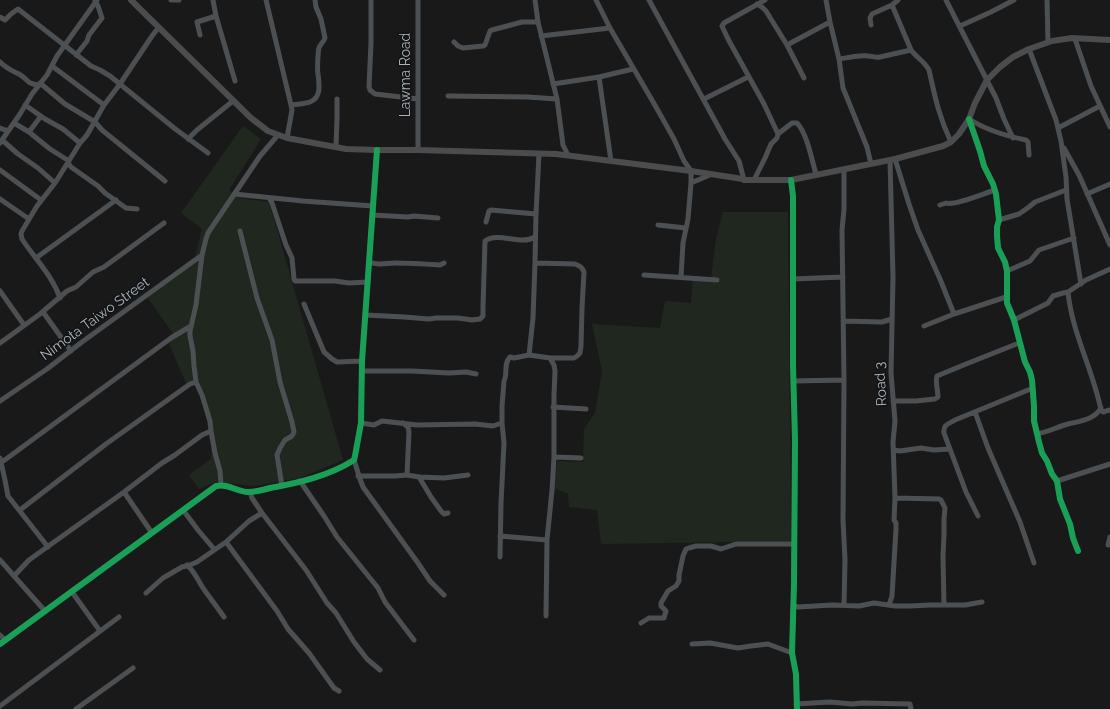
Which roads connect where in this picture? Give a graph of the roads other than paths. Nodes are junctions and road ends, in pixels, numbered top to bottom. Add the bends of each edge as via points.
1 (131, 0) edge
2 (171, 0) edge
3 (179, 0) edge
4 (213, 0) edge
5 (266, 0) edge
6 (315, 0) edge
7 (371, 0) edge
8 (418, 0) edge
9 (535, 0) edge
10 (596, 0) edge
11 (649, 0) edge
12 (765, 0) edge
13 (826, 0) edge
14 (898, 0) edge
15 (946, 0) edge
16 (1014, 0) edge
17 (1047, 0) edge
18 (96, 1) edge
19 (757, 4) junction
20 (892, 5) junction
21 (216, 16) junction
22 (0, 17) edge
23 (538, 22) junction
24 (830, 22) junction
25 (871, 25) dead end
26 (960, 26) junction
27 (159, 27) junction
28 (610, 28) junction
29 (200, 35) dead end
30 (541, 36) junction
31 (1075, 38) junction
32 (1110, 40) edge
33 (454, 42) dead end
34 (1048, 42) junction
35 (787, 45) junction
36 (64, 46) junction
37 (1029, 49) junction
38 (911, 50) junction
39 (76, 55) junction
40 (839, 59) junction
41 (0, 62) edge
42 (52, 66) junction
43 (633, 70) junction
44 (600, 77) junction
45 (748, 77) junction
46 (804, 78) dead end
47 (987, 80) junction
48 (235, 81) dead end
49 (39, 84) junction
50 (120, 84) junction
51 (553, 84) junction
52 (448, 96) dead end
53 (337, 99) dead end
54 (557, 99) junction
55 (704, 99) junction
56 (418, 100) junction
57 (234, 101) junction
58 (25, 105) junction
59 (104, 105) junction
60 (291, 105) junction
61 (1100, 106) junction
62 (41, 116) junction
63 (969, 119) junction
64 (14, 122) junction
65 (95, 122) junction
66 (1110, 127) edge
67 (0, 128) edge
68 (1058, 128) junction
69 (9, 130) junction
70 (29, 132) junction
71 (778, 134) junction
72 (278, 135) junction
73 (287, 138) junction
74 (1013, 138) junction
75 (188, 139) junction
76 (1, 142) edge
77 (951, 142) junction
78 (80, 143) junction
79 (563, 145) junction
80 (1062, 145) junction
81 (336, 146) junction
82 (377, 150) junction
83 (418, 150) junction
84 (208, 153) dead end
85 (539, 154) junction
86 (556, 154) junction
87 (568, 155) junction
88 (1030, 156) dead end
89 (893, 159) junction
90 (684, 160) junction
91 (611, 161) junction
92 (68, 162) junction
93 (871, 164) junction
94 (844, 169) junction
95 (0, 170) edge
96 (677, 170) junction
97 (691, 171) junction
98 (712, 174) junction
99 (816, 174) junction
100 (744, 180) junction
101 (754, 180) junction
102 (791, 180) junction
103 (165, 181) dead end
104 (55, 183) junction
105 (691, 183) junction
106 (1110, 184) edge
107 (995, 190) junction
108 (1066, 190) junction
109 (234, 194) junction
110 (1087, 194) junction
111 (269, 198) junction
112 (0, 199) edge
113 (41, 200) junction
114 (116, 200) junction
115 (940, 205) dead end
116 (373, 206) junction
117 (137, 210) dead end
118 (536, 214) junction
119 (372, 215) junction
120 (438, 218) dead end
121 (29, 219) junction
122 (998, 220) junction
123 (486, 222) dead end
124 (164, 223) dead end
125 (658, 225) dead end
126 (686, 228) junction
127 (240, 231) dead end
128 (535, 237) junction
129 (1074, 238) junction
130 (1110, 245) edge
131 (202, 255) junction
132 (36, 258) junction
133 (369, 262) junction
134 (444, 263) dead end
135 (535, 263) junction
136 (1110, 269) edge
137 (1007, 271) junction
138 (644, 275) dead end
139 (681, 277) junction
140 (843, 277) junction
141 (793, 278) junction
142 (717, 280) dead end
143 (368, 282) junction
144 (1081, 284) junction
145 (0, 291) edge
146 (1068, 292) junction
147 (1006, 297) junction
148 (60, 298) junction
149 (304, 304) dead end
150 (43, 312) junction
151 (954, 314) junction
152 (366, 315) junction
153 (892, 319) junction
154 (1014, 320) junction
155 (843, 322) junction
156 (882, 322) junction
157 (24, 325) junction
158 (191, 326) junction
159 (924, 326) dead end
160 (892, 328) junction
161 (0, 343) edge
162 (1019, 344) junction
163 (71, 351) junction
164 (529, 355) junction
165 (550, 358) junction
166 (362, 361) junction
167 (362, 371) junction
168 (476, 374) dead end
169 (844, 380) junction
170 (793, 381) junction
171 (196, 382) junction
172 (1033, 388) junction
173 (0, 401) edge
174 (894, 401) junction
175 (553, 407) junction
176 (1101, 408) junction
177 (586, 409) dead end
178 (1110, 410) edge
179 (975, 412) junction
180 (361, 423) junction
181 (403, 423) junction
182 (502, 423) junction
183 (211, 432) junction
184 (1037, 434) junction
185 (950, 449) junction
186 (894, 450) junction
187 (554, 457) junction
188 (581, 458) dead end
189 (1, 460) edge
190 (354, 460) junction
191 (1110, 464) edge
192 (407, 475) junction
193 (358, 476) junction
194 (468, 476) dead end
195 (419, 477) junction
196 (300, 482) junction
197 (1057, 482) junction
198 (221, 484) junction
199 (282, 486) junction
200 (124, 492) junction
201 (252, 492) junction
202 (895, 498) junction
203 (20, 510) junction
204 (183, 510) junction
205 (262, 513) junction
206 (448, 513) dead end
207 (978, 516) dead end
208 (152, 533) junction
209 (500, 536) junction
210 (1110, 537) edge
211 (547, 540) junction
212 (226, 542) junction
213 (794, 544) junction
214 (1108, 545) dead end
215 (48, 547) junction
216 (214, 549) junction
217 (1078, 552) dead end
218 (500, 557) dead end
219 (0, 560) edge
220 (1034, 563) dead end
221 (187, 565) junction
222 (14, 576) junction
223 (72, 592) junction
224 (146, 593) dead end
225 (444, 595) dead end
226 (982, 602) dead end
227 (844, 605) junction
228 (889, 605) junction
229 (944, 605) junction
230 (795, 608) junction
231 (45, 611) junction
232 (546, 616) dead end
233 (119, 617) dead end
234 (224, 617) dead end
235 (641, 623) dead end
236 (100, 631) junction
237 (0, 635) edge
238 (5, 640) junction
239 (414, 640) dead end
240 (0, 644) edge
241 (692, 644) dead end
242 (792, 653) junction
243 (133, 668) dead end
244 (380, 670) dead end
245 (339, 692) dead end
246 (0, 706) edge
247 (796, 707) edge
248 (76, 709) edge
249 (911, 709) edge

1 - 27 main road
2 - 3 street
4 - 21 street
5 - 60 street
6 - 60 street via 325,38 319,48 318,96 309,103
7 - 56 street via 370,90 375,94
8 - 56 street, Lawma Road
9 - 23 street
10 - 28 street
11 - 55 street
12 - 19 street
13 - 24 street
14 - 20 street
15 - 26 street
16 - 26 street
17 - 34 street
18 - 36 street
18 - 39 street via 102,18
19 - 35 street via 766,11
19 - 45 street via 722,26
20 - 25 street via 872,14
20 - 38 street
21 - 29 street via 197,22
21 - 48 street
22 - 36 street via 5,20 18,9
23 - 30 street
23 - 33 street via 522,22 492,30 483,46 463,48
24 - 35 street
24 - 40 street
26 - 47 street
27 - 50 street
27 - 57 main road
28 - 30 street
28 - 43 street
30 - 51 street
31 - 32 main road
31 - 34 main road
31 - 61 street
34 - 37 main road
35 - 46 street
36 - 39 street
36 - 42 street
37 - 47 main road via 1006,61
37 - 68 street
38 - 40 street via 877,58 859,56
38 - 77 street via 928,66 940,116
39 - 50 street
40 - 93 street via 844,92 867,147
41 - 49 street via 32,84
42 - 49 street
42 - 59 street
43 - 44 street
43 - 90 street
44 - 51 street
44 - 91 street
45 - 55 street
45 - 71 street
47 - 63 main road
47 - 74 street
49 - 58 street
49 - 65 street
50 - 59 street
50 - 75 street
51 - 54 street
52 - 54 street
53 - 81 street
54 - 79 street
55 - 100 street via 739,161
56 - 83 street, Lawma Road
57 - 72 main road via 262,127
57 - 75 street
58 - 62 street
58 - 64 street
59 - 65 street
60 - 73 street
61 - 66 street
61 - 68 street
62 - 70 street
62 - 78 street
63 - 74 street
63 - 77 main road
63 - 107 street via 984,166
64 - 69 street
64 - 70 street
65 - 78 street
65 - 103 street
67 - 69 street
68 - 80 street
69 - 76 street
70 - 92 street
71 - 99 street via 792,123 801,126
71 - 101 street
72 - 73 main road
72 - 109 street
73 - 81 main road
74 - 88 street via 1028,142
75 - 84 street
76 - 104 street
77 - 89 main road
78 - 92 street
79 - 86 street
79 - 87 street
80 - 108 street
80 - 110 street
81 - 82 main road via 346,149
82 - 83 main road
82 - 116 street
83 - 85 main road
85 - 86 main road
85 - 118 street
86 - 87 main road
87 - 91 main road
89 - 93 main road
89 - 151 street via 918,230
89 - 153 street, Road 3
90 - 96 street
90 - 97 street
91 - 96 main road
92 - 104 street
92 - 114 street via 105,194
93 - 94 main road
94 - 99 main road
94 - 140 street
95 - 113 street
96 - 97 main road
97 - 98 main road
97 - 105 street
98 - 100 main road
98 - 105 street
99 - 102 main road
100 - 101 main road
101 - 102 main road
102 - 141 street
104 - 113 street
105 - 126 street
106 - 110 street
107 - 115 street
107 - 122 street
108 - 122 street via 1035,202 1019,214
108 - 129 street
109 - 111 street
109 - 131 street via 208,233
110 - 130 street
111 - 116 street
111 - 143 street via 292,258 295,281
112 - 121 street
113 - 121 street
114 - 117 street via 126,208
114 - 132 street
116 - 119 street
118 - 123 street via 490,210
118 - 128 street
119 - 120 street
119 - 133 street
121 - 132 street via 21,235
122 - 137 street via 998,248
124 - 148 street
125 - 126 street
126 - 139 street
127 - 199 street via 257,298 272,340 294,432 285,440 278,455
128 - 135 street
128 - 152 street via 528,240 492,238 485,241 483,316 480,318 429,319
129 - 137 street via 1039,250 1030,261
129 - 144 street
131 - 158 street
131 - 163 street, Nimota Taiwo Street
132 - 148 street via 56,287
133 - 134 street via 440,265
133 - 143 street
135 - 164 street
135 - 165 street via 575,264 584,272 580,354 575,357
136 - 144 street
137 - 147 street
138 - 139 street
139 - 142 street
140 - 141 street
140 - 155 street
141 - 170 street
143 - 152 street
144 - 146 street
145 - 157 street
146 - 154 street via 1053,296 1048,303
146 - 176 street via 1069,304
147 - 151 street
147 - 154 street
148 - 150 street
149 - 166 street via 324,352 338,362
150 - 157 street
150 - 163 street
151 - 159 street
152 - 166 street
153 - 156 street
153 - 160 street, Road 3
154 - 162 street
155 - 156 street
155 - 169 street
156 - 160 street
157 - 161 street
158 - 171 street
158 - 189 street
160 - 174 street, Road 3 via 891,373
162 - 172 street
162 - 174 street via 937,376 938,397 935,399
163 - 173 street, Nimota Taiwo Street
164 - 165 street
164 - 182 street via 508,359
165 - 175 street via 555,368
166 - 167 street
167 - 168 street via 412,370
167 - 180 street
169 - 170 street
169 - 227 street
170 - 213 street
171 - 183 street via 207,409
171 - 203 street via 106,444
172 - 179 street
172 - 184 street
174 - 186 street, Road 3
175 - 177 street
175 - 187 street
176 - 178 street via 1103,412
176 - 184 street via 1097,414 1089,418
179 - 185 street via 944,427
179 - 220 street
180 - 181 street
180 - 190 street
181 - 182 street via 496,426
181 - 192 street via 409,432
182 - 209 street via 504,443
183 - 198 street
183 - 200 street via 202,435
184 - 197 street via 1042,453
185 - 186 street
185 - 207 street
186 - 202 street, Road 3
187 - 188 street
187 - 211 street
189 - 203 street via 8,496
190 - 193 street
190 - 196 street via 321,476
191 - 197 street
192 - 193 street
192 - 195 street
193 - 225 street via 427,577
194 - 195 street
195 - 206 street via 442,513
196 - 199 street
196 - 239 street via 337,537 378,588 385,602
197 - 217 street via 1060,499
198 - 201 street
198 - 204 street
199 - 201 street
200 - 208 street
200 - 215 street
201 - 205 street via 252,498
202 - 228 street, Road 3 via 896,530
202 - 229 street via 939,499 944,504
203 - 215 street
204 - 208 street
204 - 216 street
205 - 212 street
205 - 244 street via 309,575 354,642 367,659
208 - 223 street
209 - 211 street
209 - 218 street
210 - 214 street
211 - 232 street
212 - 216 street
212 - 245 street via 278,610 288,629
213 - 230 street
213 - 235 street via 736,544 724,548 696,546 686,550 679,581 668,591 661,603 666,611 665,617 649,618
215 - 222 street via 29,560
216 - 221 street via 197,562
219 - 222 street
221 - 224 street via 163,578
221 - 234 street
222 - 231 street
223 - 231 street
223 - 236 street
226 - 229 street
227 - 228 street
227 - 230 street
228 - 229 street
230 - 242 street
231 - 238 street
233 - 236 street
236 - 246 street
237 - 238 street
238 - 240 street
241 - 242 street via 710,643 738,648 768,644
242 - 247 street via 796,674
243 - 248 street
247 - 249 street via 830,702 910,704

